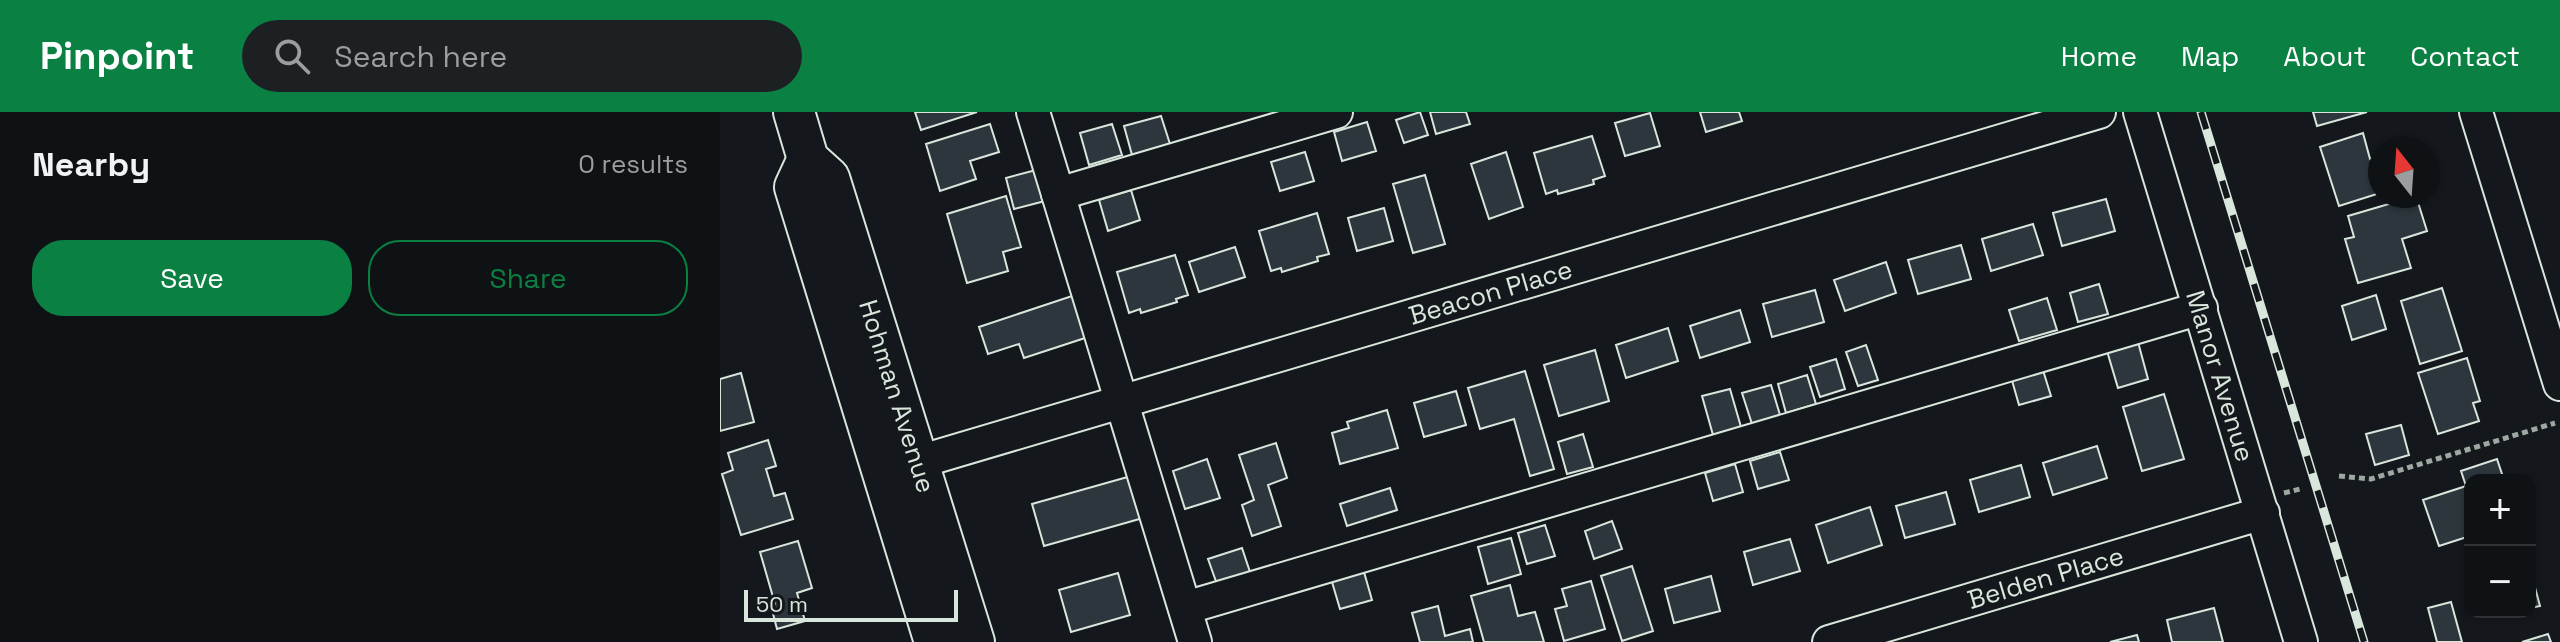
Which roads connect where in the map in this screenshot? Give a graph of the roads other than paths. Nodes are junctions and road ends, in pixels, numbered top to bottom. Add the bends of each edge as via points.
1 (794, 112) edge
2 (1033, 112) edge
3 (1336, 112) edge
4 (2099, 112) edge
5 (2140, 112) edge
6 (2476, 112) edge
7 (1058, 194) junction
8 (2201, 308) junction
9 (2560, 384) edge
10 (1122, 402) junction
11 (901, 468) junction
12 (2263, 513) junction
13 (1185, 608) junction
14 (935, 642) edge
15 (974, 642) edge
16 (1195, 642) edge
17 (1829, 642) edge
18 (2301, 642) edge

1 - 11 main road, Hohman Avenue via 808,159 795,187
2 - 7 street
3 - 7 street
4 - 10 street, Beacon Place
5 - 8 street, Manor Avenue
6 - 9 street
7 - 10 street
8 - 12 street, Manor Avenue
8 - 13 street
10 - 11 street, Beacon Place
10 - 13 street
11 - 14 main road, Hohman Avenue
11 - 15 main road, Hohman Avenue
12 - 17 street, Belden Place
12 - 18 street, Manor Avenue
13 - 16 street

